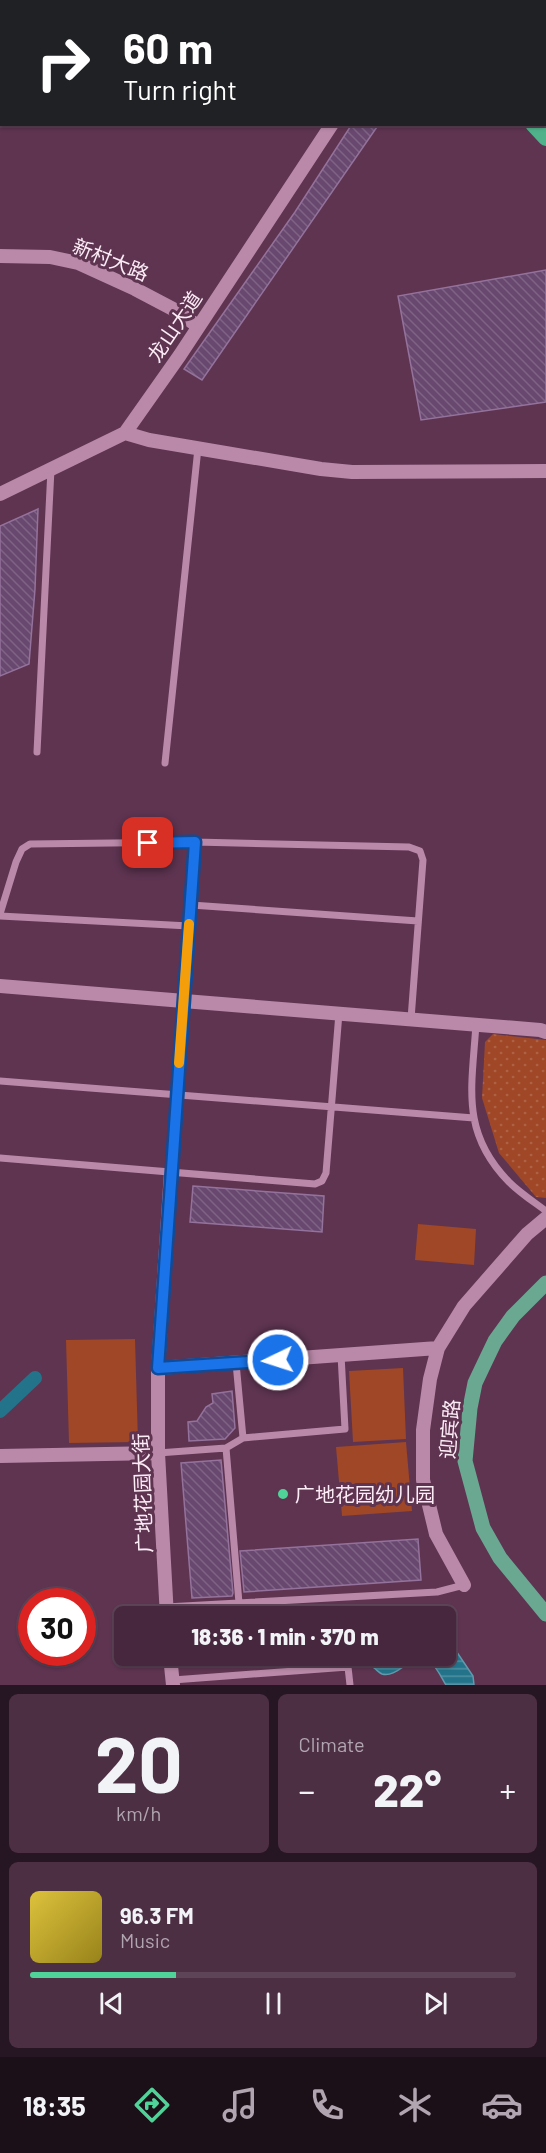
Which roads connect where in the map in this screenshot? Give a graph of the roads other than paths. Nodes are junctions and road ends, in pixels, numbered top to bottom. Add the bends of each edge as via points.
1 (331, 126) edge
2 (535, 126) edge
3 (546, 138) edge
4 (0, 256) edge
5 (198, 326) junction
6 (125, 432) junction
7 (198, 448) junction
8 (51, 469) junction
9 (546, 471) edge
10 (0, 494) edge
11 (37, 752) dead end
12 (165, 763) dead end
13 (195, 842) junction
14 (190, 905) junction
15 (0, 915) edge
16 (418, 921) junction
17 (189, 926) junction
18 (0, 986) edge
19 (183, 1000) junction
20 (339, 1013) junction
21 (411, 1019) junction
22 (476, 1024) junction
23 (546, 1032) edge
24 (0, 1082) edge
25 (176, 1096) junction
26 (332, 1107) junction
27 (474, 1118) junction
28 (0, 1158) edge
29 (171, 1172) junction
30 (546, 1211) edge
31 (546, 1218) edge
32 (546, 1283) edge
33 (546, 1296) edge
34 (438, 1348) junction
35 (341, 1355) junction
36 (236, 1363) junction
37 (484, 1364) junction
38 (158, 1368) junction
39 (243, 1438) junction
40 (226, 1448) junction
41 (159, 1453) junction
42 (0, 1456) edge
43 (464, 1585) joint
44 (239, 1603) junction
45 (166, 1606) edge
46 (215, 1606) edge
47 (546, 1614) edge
48 (171, 1666) edge
49 (173, 1683) edge
50 (350, 1685) edge

1 - 5 street, 龙山大道
2 - 3 highway
4 - 5 street, 新村大路 via 50,257 78,263 154,299
5 - 6 street, 龙山大道
6 - 7 street
6 - 8 street, 龙山大道
7 - 9 street via 352,472
7 - 12 lane
8 - 10 street, 龙山大道
8 - 11 lane
13 - 14 lane
13 - 15 lane via 30,843 16,862
13 - 16 lane via 409,847 420,851 423,860
14 - 16 lane
14 - 17 lane
15 - 17 lane
16 - 21 lane
17 - 19 lane
18 - 19 street
19 - 20 street
19 - 25 lane
20 - 21 street
20 - 26 lane
21 - 22 street
22 - 23 street
22 - 27 lane via 471,1098
24 - 25 lane
25 - 26 lane
25 - 29 lane
26 - 27 lane
26 - 29 lane via 326,1173 315,1184
27 - 30 lane via 477,1134 492,1162 510,1183
28 - 29 lane
29 - 38 street, 广地花园大街
31 - 34 street via 464,1306
32 - 37 main road, 迎宾路 via 513,1316
33 - 37 main road via 505,1336
34 - 35 street
34 - 43 street via 423,1430 423,1480 436,1534
35 - 36 street
35 - 39 lane via 345,1429
36 - 38 street
36 - 39 lane
37 - 47 main road, 迎宾路 via 475,1383 467,1425 465,1461 470,1487 483,1528 500,1558
38 - 41 street, 广地花园大街
39 - 40 lane
40 - 41 lane
40 - 44 lane
41 - 42 street
41 - 45 street, 广地花园大街
43 - 44 lane via 437,1592
44 - 46 lane
48 - 49 street
49 - 50 lane via 348,1667

